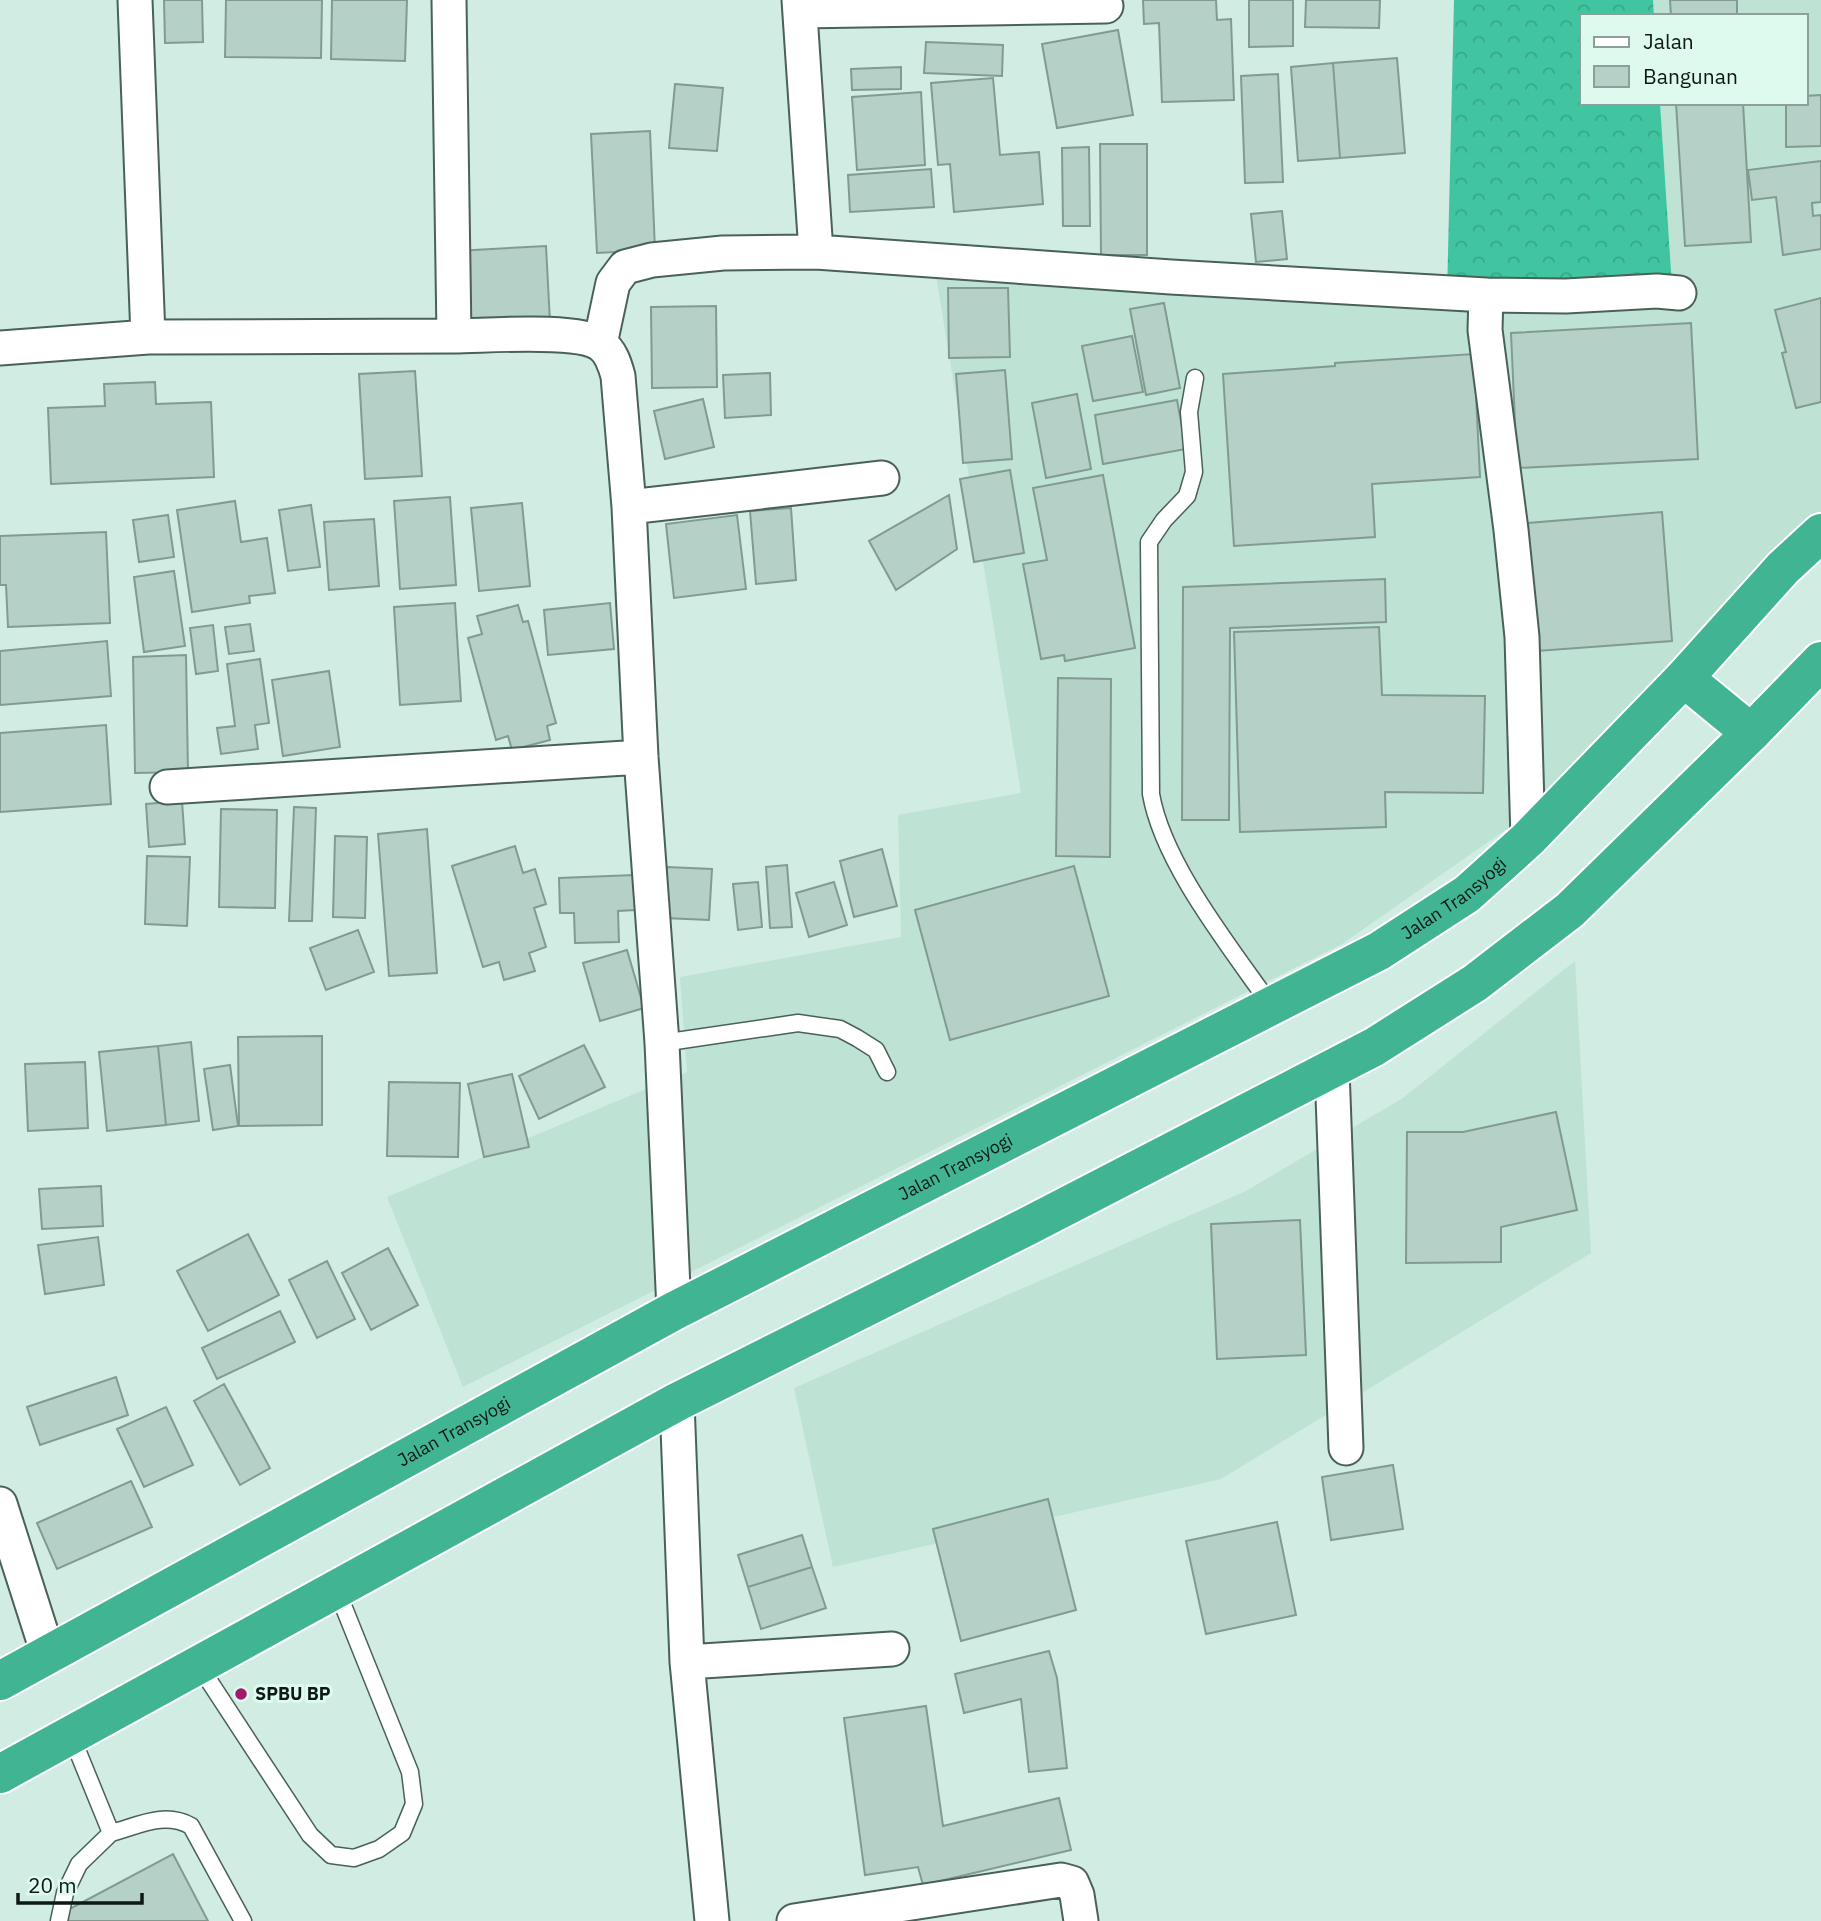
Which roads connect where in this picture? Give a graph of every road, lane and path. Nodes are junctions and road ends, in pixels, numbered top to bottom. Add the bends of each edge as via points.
1 (135, 0) edge
2 (449, 0) edge
3 (799, 5) edge
4 (1106, 6) dead end
5 (816, 252) junction
6 (1679, 293) dead end
7 (1486, 295) junction
8 (454, 336) junction
9 (148, 337) junction
10 (600, 344) junction
11 (0, 348) edge
12 (1195, 377) dead end
13 (882, 478) dead end
14 (629, 507) junction
15 (1821, 533) edge
16 (1821, 661) edge
17 (1684, 678) junction
18 (1751, 733) junction
19 (641, 757) junction
20 (167, 787) dead end
21 (1528, 839) junction
22 (1272, 1007) junction
23 (662, 1043) junction
24 (1332, 1069) junction
25 (887, 1072) dead end
26 (674, 1311) junction
27 (677, 1402) junction
28 (1346, 1448) dead end
29 (0, 1504) edge
30 (336, 1588) junction
31 (892, 1649) dead end
32 (48, 1654) junction
33 (687, 1662) junction
34 (198, 1664) junction
35 (0, 1681) edge
36 (70, 1733) junction
37 (0, 1774) edge
38 (111, 1833) junction
39 (59, 1921) edge
40 (243, 1921) edge
41 (712, 1921) edge
42 (794, 1921) edge
43 (1081, 1921) edge

1 - 9 street
2 - 8 street
3 - 4 street
3 - 5 street
5 - 7 street
5 - 10 street via 723,253 625,267 613,283
6 - 7 street
7 - 21 street via 1485,330 1521,637
8 - 9 street
8 - 10 street via 565,335
9 - 11 street
10 - 14 street via 618,376
12 - 22 lane via 1189,412 1194,472 1186,496 1149,542 1151,794 1155,818 1199,902
13 - 14 street
14 - 19 street
15 - 17 highway, Jalan Transyogi via 1783,568
16 - 18 highway
17 - 18 highway
17 - 21 highway, Jalan Transyogi
18 - 24 highway via 1570,910 1475,982
19 - 20 street
19 - 23 street
21 - 22 highway, Jalan Transyogi via 1456,901 1379,951
22 - 26 highway, Jalan Transyogi
23 - 25 lane via 798,1023 821,1025 840,1029 876,1051
23 - 26 street
24 - 27 highway
24 - 28 street
26 - 32 highway, Jalan Transyogi
27 - 30 highway
27 - 33 street
29 - 32 street
30 - 34 highway
30 - 34 lane via 410,1772 414,1804 402,1833 379,1849 354,1858 331,1855 310,1835
31 - 33 street
32 - 35 highway, Jalan Transyogi
33 - 41 street
34 - 36 highway
36 - 37 highway
36 - 38 lane
38 - 39 lane via 79,1864
38 - 40 lane via 166,1818 191,1826
42 - 43 street via 1061,1880 1072,1883

